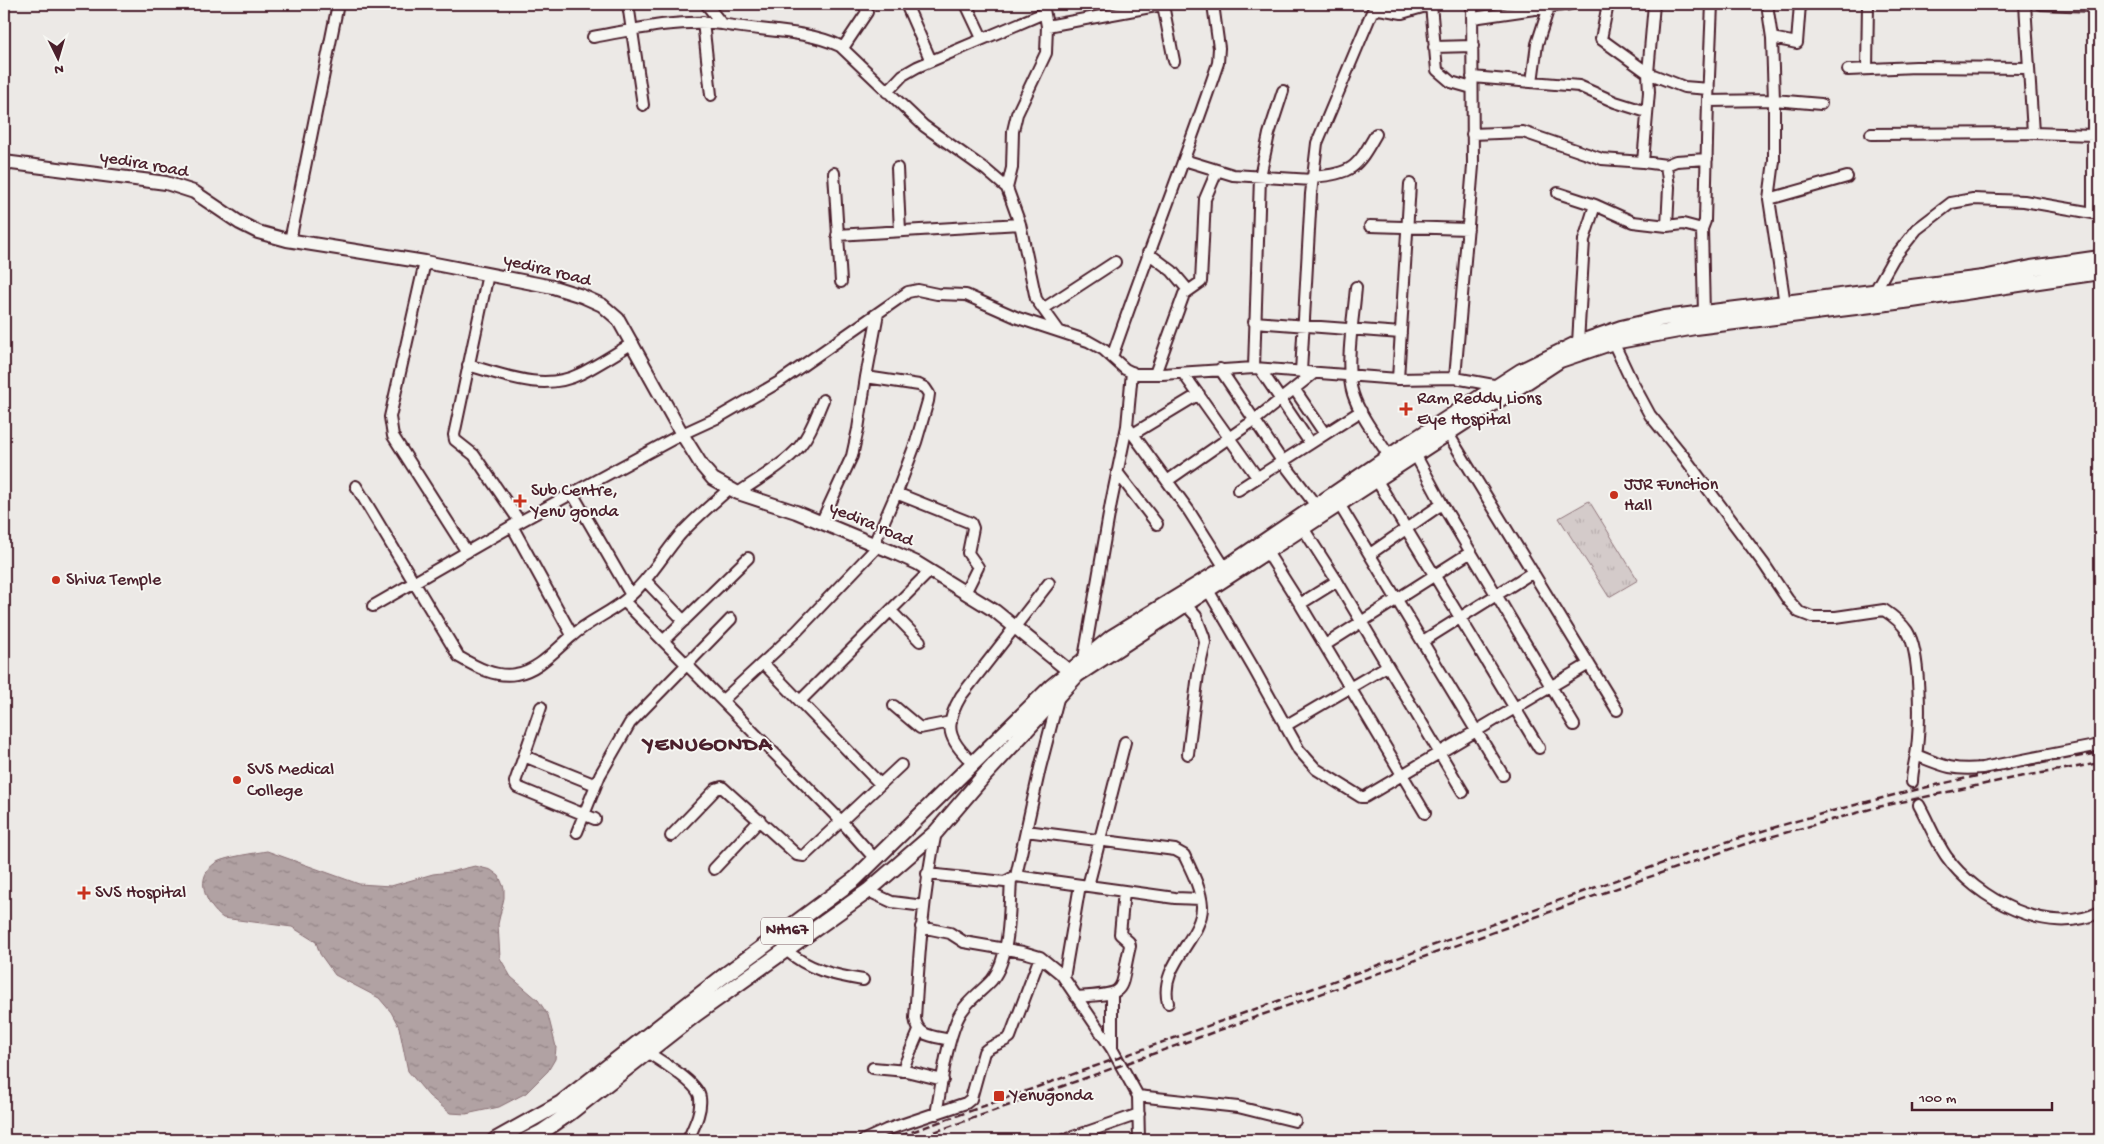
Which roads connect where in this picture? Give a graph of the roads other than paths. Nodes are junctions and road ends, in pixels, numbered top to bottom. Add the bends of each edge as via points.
1 (338, 4) edge
2 (628, 4) edge
3 (706, 4) edge
4 (864, 4) edge
5 (906, 4) edge
6 (966, 4) edge
7 (1165, 4) edge
8 (1212, 4) edge
9 (1432, 4) edge
10 (1472, 4) edge
11 (1570, 4) edge
12 (1608, 4) edge
13 (1654, 4) edge
14 (1712, 4) edge
15 (1767, 4) edge
16 (1800, 4) edge
17 (1868, 4) edge
18 (2025, 4) edge
19 (2040, 4) edge
20 (1549, 7) junction
21 (1043, 8) edge
22 (1412, 8) edge
23 (2096, 8) edge
24 (1473, 18) junction
25 (703, 22) junction
26 (722, 24) junction
27 (1048, 26) junction
28 (632, 30) junction
29 (592, 37) dead end
30 (982, 38) junction
31 (1772, 38) junction
32 (1474, 46) junction
33 (1434, 47) junction
34 (842, 48) junction
35 (931, 61) junction
36 (1174, 61) dead end
37 (2029, 68) junction
38 (1867, 69) junction
39 (1848, 70) dead end
40 (1648, 73) junction
41 (1532, 82) junction
42 (1472, 83) junction
43 (1709, 89) junction
44 (1283, 91) dead end
45 (887, 92) junction
46 (711, 95) dead end
47 (1774, 100) junction
48 (1708, 101) junction
49 (1821, 104) dead end
50 (643, 105) dead end
51 (1647, 112) junction
52 (2033, 133) junction
53 (1376, 134) dead end
54 (1472, 134) junction
55 (1870, 134) dead end
56 (2093, 135) junction
57 (1707, 159) junction
58 (1184, 160) junction
59 (4, 162) edge
60 (1643, 162) junction
61 (1666, 165) junction
62 (896, 168) dead end
63 (1217, 171) junction
64 (834, 173) dead end
65 (1260, 177) junction
66 (1847, 177) dead end
67 (1312, 179) junction
68 (1410, 184) dead end
69 (1007, 188) junction
70 (1558, 193) dead end
71 (1769, 199) junction
72 (1595, 205) junction
73 (2097, 214) edge
74 (1020, 224) junction
75 (1370, 226) dead end
76 (1666, 226) junction
77 (1408, 227) junction
78 (1468, 229) junction
79 (1702, 229) junction
80 (900, 231) junction
81 (837, 235) junction
82 (290, 241) junction
83 (1148, 253) junction
84 (2100, 258) edge
85 (425, 262) junction
86 (1115, 262) dead end
87 (2100, 272) edge
88 (488, 274) junction
89 (841, 282) dead end
90 (1356, 287) dead end
91 (1188, 290) junction
92 (1874, 291) junction
93 (1784, 304) junction
94 (1043, 309) junction
95 (1704, 313) junction
96 (878, 314) junction
97 (1254, 322) junction
98 (1303, 326) junction
99 (1353, 329) junction
100 (1060, 332) junction
101 (1402, 333) junction
102 (1613, 342) junction
103 (633, 343) junction
104 (1578, 343) junction
105 (1112, 357) junction
106 (468, 365) junction
107 (1257, 368) junction
108 (1220, 369) junction
109 (1132, 372) junction
110 (1301, 372) junction
111 (1183, 373) junction
112 (1314, 373) junction
113 (1155, 374) junction
114 (1349, 375) junction
115 (866, 377) junction
116 (1455, 378) junction
117 (1398, 379) junction
118 (1499, 386) junction
119 (1295, 390) junction
120 (1199, 394) junction
121 (823, 400) dead end
122 (1280, 400) junction
123 (1361, 411) junction
124 (1254, 420) junction
125 (1130, 430) junction
126 (1447, 432) junction
127 (682, 434) junction
128 (1325, 434) junction
129 (1230, 437) junction
130 (1310, 443) junction
131 (1415, 454) junction
132 (1389, 456) junction
133 (1282, 461) junction
134 (1118, 472) junction
135 (1257, 477) junction
136 (1376, 479) junction
137 (1167, 481) junction
138 (356, 486) dead end
139 (1238, 490) dead end
140 (733, 491) junction
141 (572, 493) junction
142 (896, 493) junction
143 (1339, 504) junction
144 (1442, 504) junction
145 (1317, 507) junction
146 (821, 523) junction
147 (516, 524) junction
148 (1156, 524) dead end
149 (1303, 528) junction
150 (1406, 529) junction
151 (876, 545) junction
152 (467, 552) junction
153 (1267, 552) junction
154 (1471, 552) junction
155 (1370, 554) junction
156 (748, 558) dead end
157 (1225, 568) junction
158 (929, 572) junction
159 (1533, 572) junction
160 (1434, 575) junction
161 (645, 580) junction
162 (1337, 581) junction
163 (413, 583) junction
164 (1048, 583) dead end
165 (1208, 590) junction
166 (965, 593) junction
167 (1497, 595) junction
168 (628, 598) junction
169 (1397, 599) junction
170 (1300, 604) junction
171 (1186, 605) junction
172 (373, 606) dead end
173 (891, 611) junction
174 (1460, 618) junction
175 (731, 619) dead end
176 (684, 621) junction
177 (1361, 622) junction
178 (1015, 627) junction
179 (572, 635) junction
180 (664, 640) junction
181 (920, 641) dead end
182 (1423, 642) junction
183 (1325, 645) junction
184 (1084, 658) junction
185 (686, 663) junction
186 (763, 663) junction
187 (1589, 664) junction
188 (1387, 666) junction
189 (1069, 671) junction
190 (1551, 686) junction
191 (1350, 687) junction
192 (1059, 694) junction
193 (723, 700) junction
194 (800, 701) junction
195 (894, 706) dead end
196 (541, 707) dead end
197 (1514, 708) junction
198 (1618, 710) dead end
199 (951, 722) junction
200 (1285, 726) junction
201 (1574, 726) dead end
202 (1476, 731) junction
203 (1125, 742) dead end
204 (2100, 745) edge
205 (1539, 748) dead end
206 (1188, 754) dead end
207 (1438, 754) junction
208 (1916, 755) junction
209 (524, 756) junction
210 (973, 763) junction
211 (900, 765) dead end
212 (1402, 775) junction
213 (1503, 775) dead end
214 (1912, 782) tunnel mouth
215 (880, 784) junction
216 (596, 785) junction
217 (1463, 792) dead end
218 (1919, 805) tunnel mouth
219 (1425, 812) dead end
220 (584, 815) junction
221 (594, 819) dead end
222 (760, 820) junction
223 (842, 822) junction
224 (1026, 831) junction
225 (577, 832) dead end
226 (936, 832) junction
227 (671, 836) dead end
228 (1100, 840) junction
229 (876, 860) junction
230 (714, 869) dead end
231 (927, 874) junction
232 (1014, 878) junction
233 (1084, 885) junction
234 (868, 891) junction
235 (1124, 891) junction
236 (1201, 899) junction
237 (924, 906) junction
238 (2100, 912) edge
239 (921, 927) junction
240 (1005, 949) junction
241 (786, 950) junction
242 (1040, 957) junction
243 (1064, 978) junction
244 (863, 980) dead end
245 (1112, 994) junction
246 (1076, 997) junction
247 (1168, 1002) dead end
248 (919, 1031) junction
249 (950, 1040) junction
250 (1112, 1049) junction
251 (647, 1052) junction
252 (873, 1068) dead end
253 (902, 1071) junction
254 (943, 1080) junction
255 (1138, 1096) junction
256 (936, 1114) junction
257 (1139, 1114) junction
258 (1295, 1121) dead end
259 (495, 1140) edge
260 (526, 1140) edge
261 (688, 1140) edge
262 (864, 1140) edge
263 (1064, 1140) edge
264 (1139, 1140) edge

1 - 82 street
2 - 28 street
3 - 26 street
4 - 34 street via 867,12
5 - 35 street
6 - 30 street
7 - 27 street
7 - 36 street
8 - 58 street via 1219,56
9 - 22 street
9 - 33 street
10 - 24 street
11 - 20 street
12 - 40 street via 1601,39
13 - 40 street
14 - 43 street
15 - 31 street
16 - 31 street via 1797,43
17 - 38 street
18 - 37 street
19 - 23 street
20 - 24 street
20 - 41 street via 1537,44
21 - 27 street
21 - 30 street
22 - 67 street via 1372,12 1317,143
23 - 56 street
24 - 32 street
25 - 26 street
25 - 28 street via 668,23
25 - 46 street
26 - 34 street via 830,41
27 - 69 street via 1046,53 1017,114
28 - 29 street
28 - 50 street
30 - 35 street
31 - 47 street
32 - 33 street
32 - 42 street
33 - 42 street via 1437,70 1451,82
34 - 45 street
35 - 45 street via 903,74
37 - 38 street
37 - 52 street
38 - 39 street
40 - 43 street via 1684,87
40 - 51 street
41 - 42 street
41 - 51 street via 1579,86
42 - 54 street
43 - 48 street
44 - 65 street
45 - 69 street via 924,126
47 - 48 street
47 - 49 street
47 - 71 street via 1774,161
48 - 57 street
51 - 60 street
52 - 55 street
52 - 56 street
53 - 67 street via 1350,170
54 - 60 street via 1523,132 1602,158
54 - 78 street
56 - 73 street
57 - 61 street via 1676,161
57 - 79 street via 1706,220
58 - 63 street
58 - 83 street
59 - 82 main road, yedira road via 166,183 194,192 258,232
60 - 61 street
61 - 76 street via 1669,187
62 - 80 street
63 - 65 street
63 - 91 street via 1205,199 1201,282
64 - 81 street
65 - 67 street
65 - 97 street
66 - 71 street
67 - 98 street
68 - 77 street
69 - 74 street
70 - 72 street
71 - 93 street
72 - 76 street via 1634,222
72 - 104 street via 1584,240
73 - 92 street via 2024,201 1951,203 1917,229 1893,259
74 - 80 street
74 - 94 street via 1036,299
75 - 77 street
76 - 79 street via 1683,224
77 - 78 street
77 - 101 street
78 - 116 street
79 - 95 street
80 - 81 street
81 - 89 street
82 - 85 main road, yedira road
83 - 91 street via 1172,271
83 - 105 street
84 - 92 highway, NH167 via 1983,278
85 - 88 main road, yedira road
85 - 152 street via 390,428
86 - 94 street
87 - 102 highway, NH167 via 1695,327
88 - 103 main road, yedira road via 553,287 602,305 618,319
88 - 106 street
90 - 99 street
91 - 113 street
92 - 93 highway, NH167
93 - 95 highway, NH167
94 - 100 street
95 - 104 highway, NH167 via 1621,328
96 - 100 street via 908,292 958,293
96 - 115 street
96 - 127 street via 794,373
97 - 98 street
97 - 107 street
98 - 99 street
98 - 110 street
99 - 101 street
99 - 114 street
100 - 105 street via 1088,341
101 - 117 street
102 - 126 highway, NH167 via 1560,360
102 - 208 street via 1650,415 1799,612 1812,617 1836,617 1884,610 1906,630 1913,643 1916,664 1919,728
103 - 106 street via 580,374 554,380 528,381
103 - 127 main road, yedira road
104 - 118 highway, NH167 via 1521,371
105 - 109 street
106 - 147 street via 454,431 455,440 474,455
107 - 108 street
107 - 110 street
107 - 122 street
108 - 111 street
108 - 124 street
109 - 113 street
109 - 125 street
110 - 112 street
111 - 113 street
111 - 120 street
112 - 114 street
112 - 119 street
114 - 117 street
114 - 123 street
115 - 142 street via 919,385 929,394 916,442
115 - 146 street via 852,456
116 - 117 street
116 - 118 street
118 - 132 highway, NH167
119 - 122 street
119 - 128 street
120 - 125 street
120 - 129 street
121 - 140 street via 801,445 785,460
122 - 124 street
122 - 130 street
123 - 128 street
123 - 132 street
124 - 129 street
124 - 133 street
125 - 134 street
125 - 137 street
126 - 131 highway, NH167
126 - 159 street
127 - 140 main road, yedira road via 713,479
127 - 141 street
128 - 130 street
129 - 135 street
129 - 137 street
130 - 133 street
131 - 136 highway, NH167
131 - 144 street
132 - 145 highway, NH167
133 - 135 street
133 - 145 street
134 - 148 street
134 - 184 street
135 - 139 street
136 - 143 highway, NH167
136 - 150 street
137 - 157 street
138 - 163 street
140 - 146 main road, yedira road
140 - 161 street via 690,523
141 - 147 street
141 - 168 street
142 - 151 street
142 - 166 street via 972,523 968,555 978,567
143 - 149 highway, NH167
143 - 155 street
144 - 150 street
144 - 154 street
145 - 157 highway, NH167
146 - 151 main road, yedira road
147 - 152 street
147 - 179 street
149 - 153 highway, NH167
149 - 162 street
150 - 155 street
150 - 160 street
151 - 158 main road, yedira road
151 - 186 street
152 - 163 street
153 - 165 highway, NH167
153 - 170 street
154 - 160 street
154 - 167 street
155 - 169 street
156 - 176 street
157 - 184 highway, NH167 via 1112,637
158 - 166 main road, yedira road
158 - 173 street
159 - 167 street
159 - 187 street
160 - 169 street
160 - 174 street
161 - 168 street
161 - 176 street
162 - 170 street
162 - 177 street
163 - 172 street
163 - 179 street via 459,657 486,671 518,674 553,654
164 - 178 street
165 - 171 highway, NH167
165 - 200 street
166 - 178 main road, yedira road
167 - 174 street
167 - 190 street
168 - 179 street
168 - 180 street
169 - 177 street
169 - 182 street
170 - 183 street
171 - 192 highway, NH167 via 1077,675
171 - 206 street via 1196,616 1205,644
173 - 181 street
173 - 194 street
174 - 182 street
174 - 197 street
175 - 185 street
176 - 180 street
177 - 183 street
177 - 188 street
178 - 189 main road, yedira road
178 - 199 street via 961,696
180 - 185 street
182 - 202 street
183 - 191 street
184 - 189 highway, NH167
185 - 193 street
185 - 216 street via 630,722
186 - 193 street
186 - 194 street
187 - 190 street
187 - 198 street
188 - 191 street
188 - 207 street
189 - 210 highway, NH167
190 - 197 street
190 - 201 street
191 - 200 street
191 - 212 street
192 - 224 street
192 - 226 highway, NH167
193 - 223 street
194 - 215 street
195 - 199 street via 920,728
196 - 209 street
197 - 202 street
197 - 205 street
199 - 210 street via 953,739
200 - 212 street via 1299,750 1316,769 1358,796 1365,797
202 - 207 street
202 - 213 street
203 - 228 street
204 - 208 street via 1962,770
207 - 212 street
207 - 217 street
208 - 214 street
209 - 216 street
209 - 220 street via 515,782 517,788
210 - 229 highway, NH167
211 - 215 street
212 - 219 street
215 - 223 street
216 - 220 street
218 - 238 street via 1946,856 1979,890 2023,914 2054,921
220 - 221 street
220 - 225 street
222 - 223 street via 801,857
222 - 227 street via 720,786
222 - 230 street
223 - 229 street
224 - 228 street
224 - 232 street
226 - 231 street
226 - 234 highway, NH167
228 - 233 street
228 - 236 street via 1184,854
229 - 259 highway, NH167 via 561,1103
231 - 232 street via 1005,882
231 - 237 street
232 - 233 street
232 - 240 street
233 - 235 street
233 - 243 street
234 - 237 street via 892,902
234 - 241 highway, NH167
235 - 236 street
235 - 245 street via 1120,934 1130,946 1123,984
236 - 247 street via 1200,921 1166,983
237 - 239 street
239 - 240 street via 950,933 964,942
239 - 248 street via 915,1018
240 - 242 street
240 - 249 street via 992,979 958,1018
241 - 244 street via 816,970
241 - 251 highway, NH167
242 - 243 street
242 - 256 street via 1010,1037 984,1052 971,1100
243 - 246 street
245 - 246 street
245 - 250 street
246 - 250 street
248 - 249 street
248 - 253 street
249 - 254 street
250 - 255 street
251 - 260 highway, NH167 via 571,1112
251 - 261 street via 698,1090 698,1116
252 - 253 street
253 - 254 street
254 - 256 street
255 - 257 street
255 - 258 street via 1238,1107
256 - 262 street
257 - 263 street
257 - 264 street

